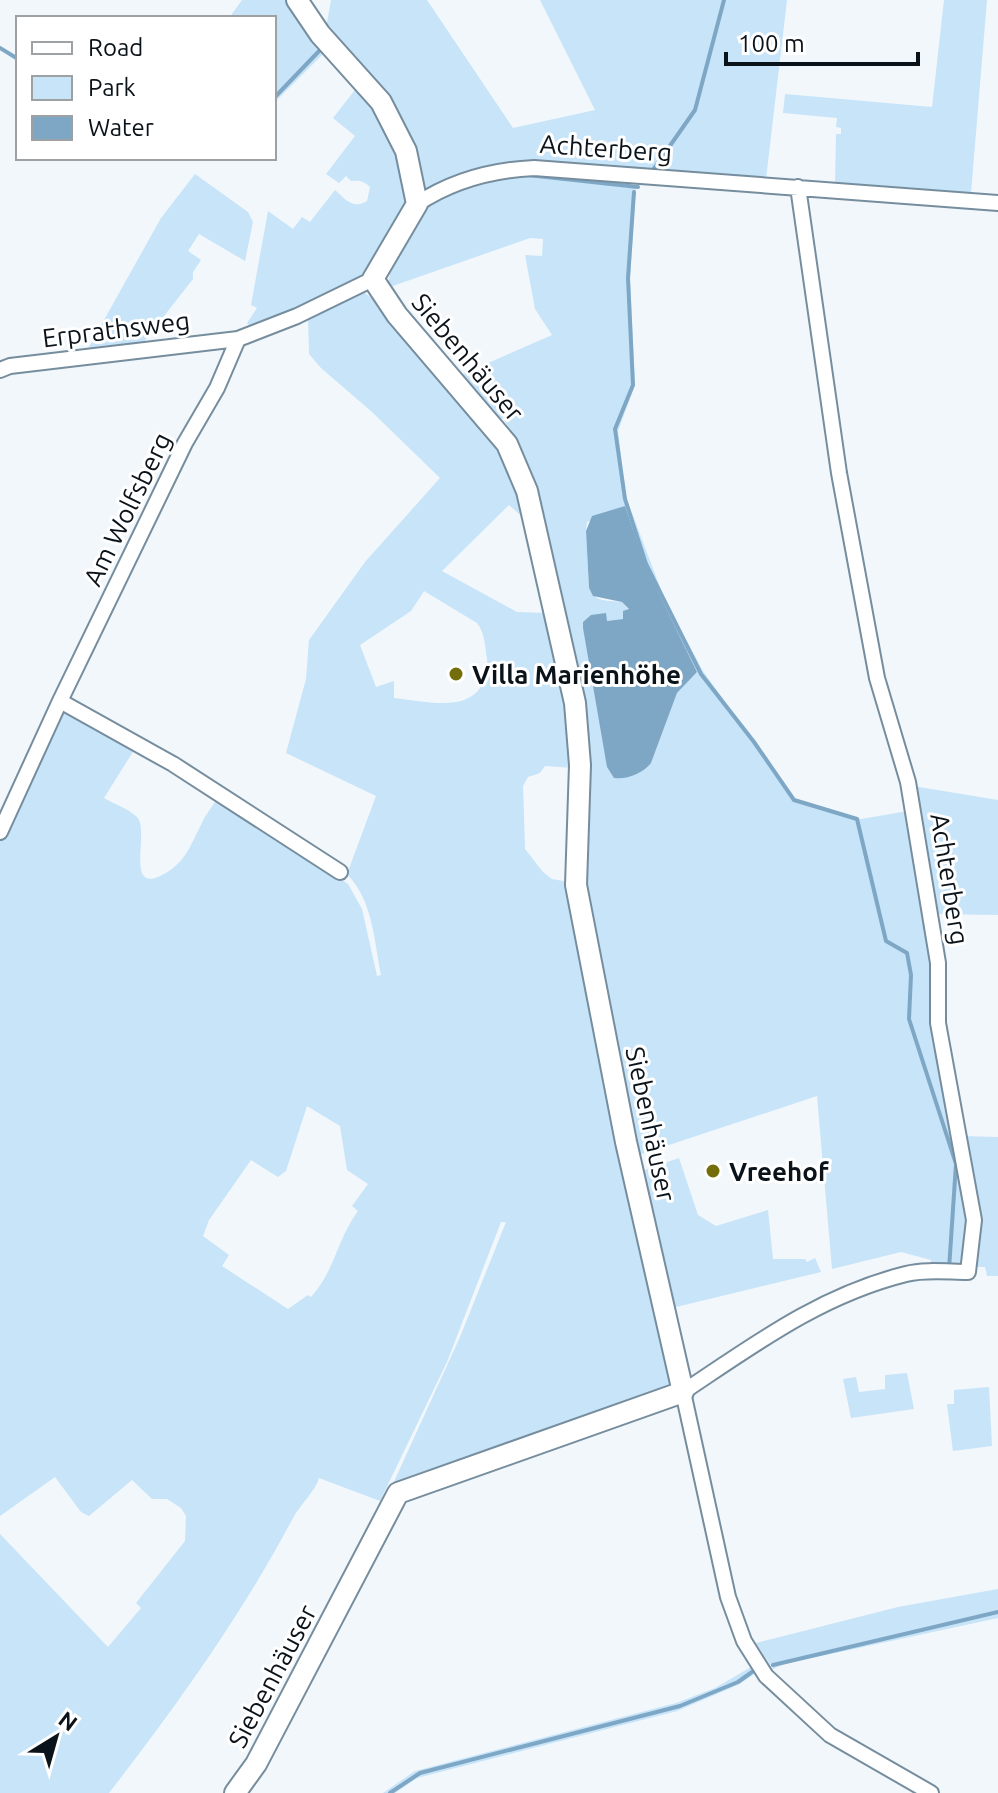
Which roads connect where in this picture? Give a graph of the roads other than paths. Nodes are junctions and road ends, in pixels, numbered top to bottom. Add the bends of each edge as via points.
1 (297, 0) edge
2 (798, 187) junction
3 (998, 203) edge
4 (417, 204) junction
5 (373, 279) junction
6 (238, 339) junction
7 (0, 370) edge
8 (60, 701) junction
9 (0, 832) edge
10 (340, 872) dead end
11 (683, 1392) junction
12 (235, 1793) edge
13 (931, 1793) edge

1 - 4 street via 381,102 406,151
2 - 3 street, Achterberg
2 - 4 street, Achterberg via 510,169 440,189
2 - 11 street, Achterberg via 839,473 877,678 908,782 938,963 938,1023 974,1220 968,1272 909,1273 836,1297 789,1321
4 - 5 street
5 - 6 street, Erprathsweg
5 - 11 street, Siebenhäuser via 397,315 507,444 527,491 575,703 580,765 576,885 626,1142
6 - 7 street, Erprathsweg
6 - 8 street, Am Wolfsberg
8 - 9 street, Am Wolfsberg
8 - 10 street via 173,764
11 - 12 street, Siebenhäuser via 398,1493 256,1764
11 - 13 street via 728,1597 744,1641 766,1676 830,1735

